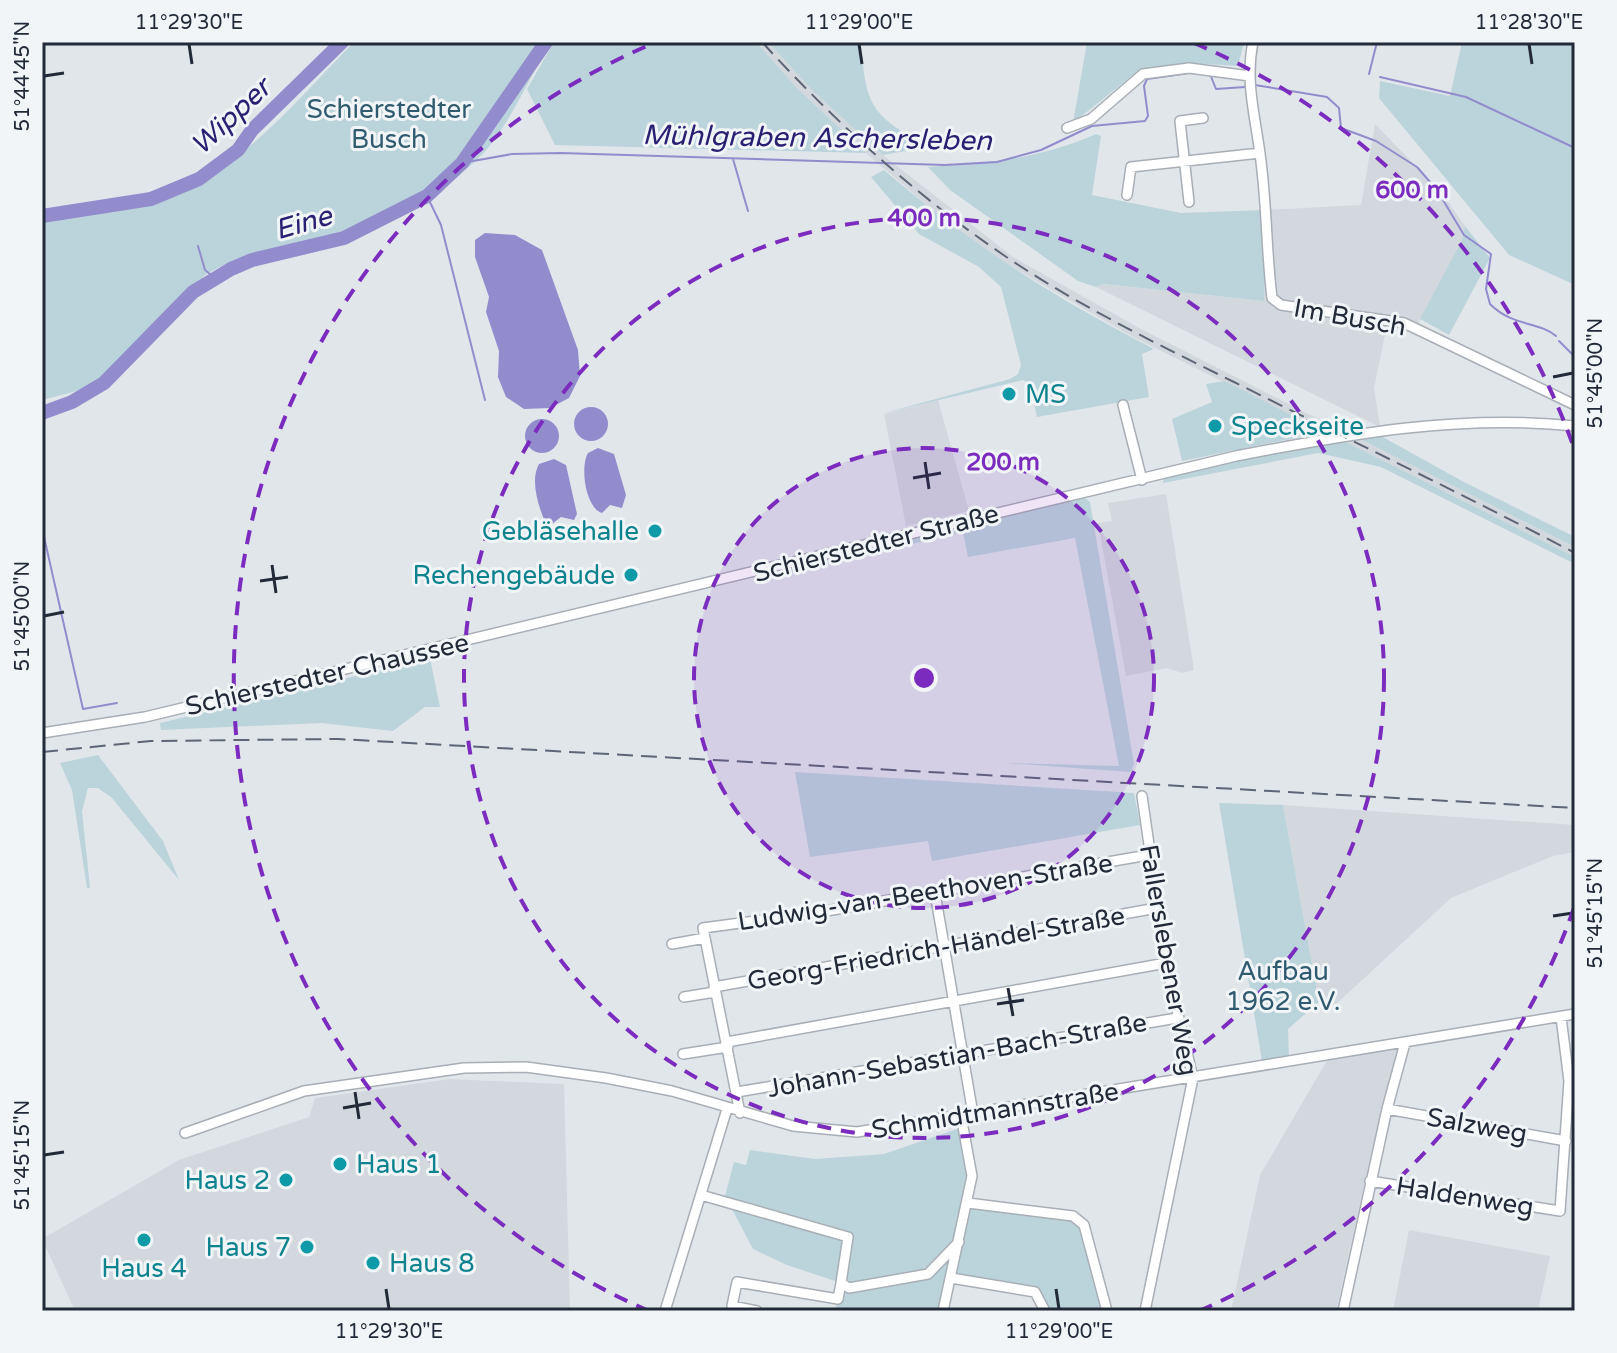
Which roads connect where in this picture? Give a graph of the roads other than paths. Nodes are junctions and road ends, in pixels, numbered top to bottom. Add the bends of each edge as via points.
1 (1253, 42) edge
2 (1250, 82) junction
3 (1203, 118) dead end
4 (1067, 128) dead end
5 (1260, 153) junction
6 (1184, 161) junction
7 (1127, 195) dead end
8 (1189, 202) dead end
9 (1123, 405) dead end
10 (1575, 405) edge
11 (1575, 426) edge
12 (1142, 480) junction
13 (610, 607) joint
14 (42, 733) edge
15 (1142, 796) dead end
16 (1148, 855) junction
17 (935, 893) junction
18 (1157, 908) junction
19 (704, 933) junction
20 (672, 944) dead end
21 (944, 947) junction
22 (1166, 963) junction
23 (715, 990) junction
24 (684, 997) dead end
25 (953, 1000) junction
26 (1575, 1014) edge
27 (1561, 1017) junction
28 (1177, 1018) junction
29 (1405, 1043) junction
30 (727, 1044) junction
31 (683, 1054) dead end
32 (963, 1055) junction
33 (1193, 1078) junction
34 (737, 1092) junction
35 (727, 1109) junction
36 (1387, 1109) junction
37 (740, 1113) junction
38 (973, 1114) junction
39 (961, 1116) junction
40 (185, 1133) dead end
41 (1566, 1141) junction
42 (1370, 1181) junction
43 (701, 1195) junction
44 (968, 1203) junction
45 (959, 1242) junction
46 (951, 1278) junction
47 (841, 1283) junction
48 (665, 1311) edge
49 (757, 1311) edge
50 (943, 1311) edge
51 (1045, 1311) edge
52 (1107, 1311) edge
53 (1145, 1311) edge
54 (1343, 1311) edge

1 - 2 street, Im Busch
2 - 4 street via 1189,68 1143,74 1091,119
2 - 5 street, Im Busch
3 - 6 street via 1180,121
5 - 6 street
5 - 10 street, Im Busch via 1272,298 1281,305 1404,323
6 - 7 street via 1131,167
6 - 8 street
9 - 12 street
11 - 12 street, Schierstedter Straße via 1521,421 1423,425 1294,445
12 - 13 street, Schierstedter Straße
13 - 14 street, Schierstedter Chaussee via 145,717
15 - 16 street, Fallerslebener Weg
16 - 17 street, Ludwig-van-Beethoven-Straße
16 - 18 street, Fallerslebener Weg
17 - 19 street, Ludwig-van-Beethoven-Straße
17 - 21 street
18 - 21 street, Georg-Friedrich-Händel-Straße
18 - 22 street, Fallerslebener Weg
19 - 20 street, Ludwig-van-Beethoven-Straße
19 - 23 street
21 - 23 street, Georg-Friedrich-Händel-Straße
21 - 25 street
22 - 25 street
22 - 28 street, Fallerslebener Weg
23 - 24 street, Georg-Friedrich-Händel-Straße
23 - 30 street
25 - 30 street
25 - 32 street
26 - 27 street, Schmidtmannstraße
27 - 29 street, Schmidtmannstraße
27 - 41 street via 1569,1081
28 - 32 street, Johann-Sebastian-Bach-Straße
28 - 33 street, Fallerslebener Weg
29 - 33 street, Schmidtmannstraße
29 - 36 street
30 - 31 street
30 - 34 street
32 - 34 street, Johann-Sebastian-Bach-Straße
32 - 38 street
33 - 38 street, Schmidtmannstraße
33 - 53 street, Fallerslebener Weg
34 - 37 street
35 - 37 street, Schmidtmannstraße
35 - 40 street, Schmidtmannstraße via 606,1078 526,1067 464,1068 304,1091
35 - 43 street
36 - 41 street, Salzweg
36 - 42 street
37 - 39 street, Schmidtmannstraße via 793,1126 857,1132
38 - 39 street, Schmidtmannstraße
39 - 44 street via 972,1176
41 - 42 street, Haldenweg via 1560,1211
42 - 54 street
43 - 47 street via 848,1237
43 - 48 street
44 - 45 street
44 - 52 street via 1073,1216 1084,1225
45 - 46 street
45 - 47 street via 928,1274 849,1288
46 - 50 street
46 - 51 street via 1035,1292
47 - 49 street via 838,1299 737,1282 732,1306

